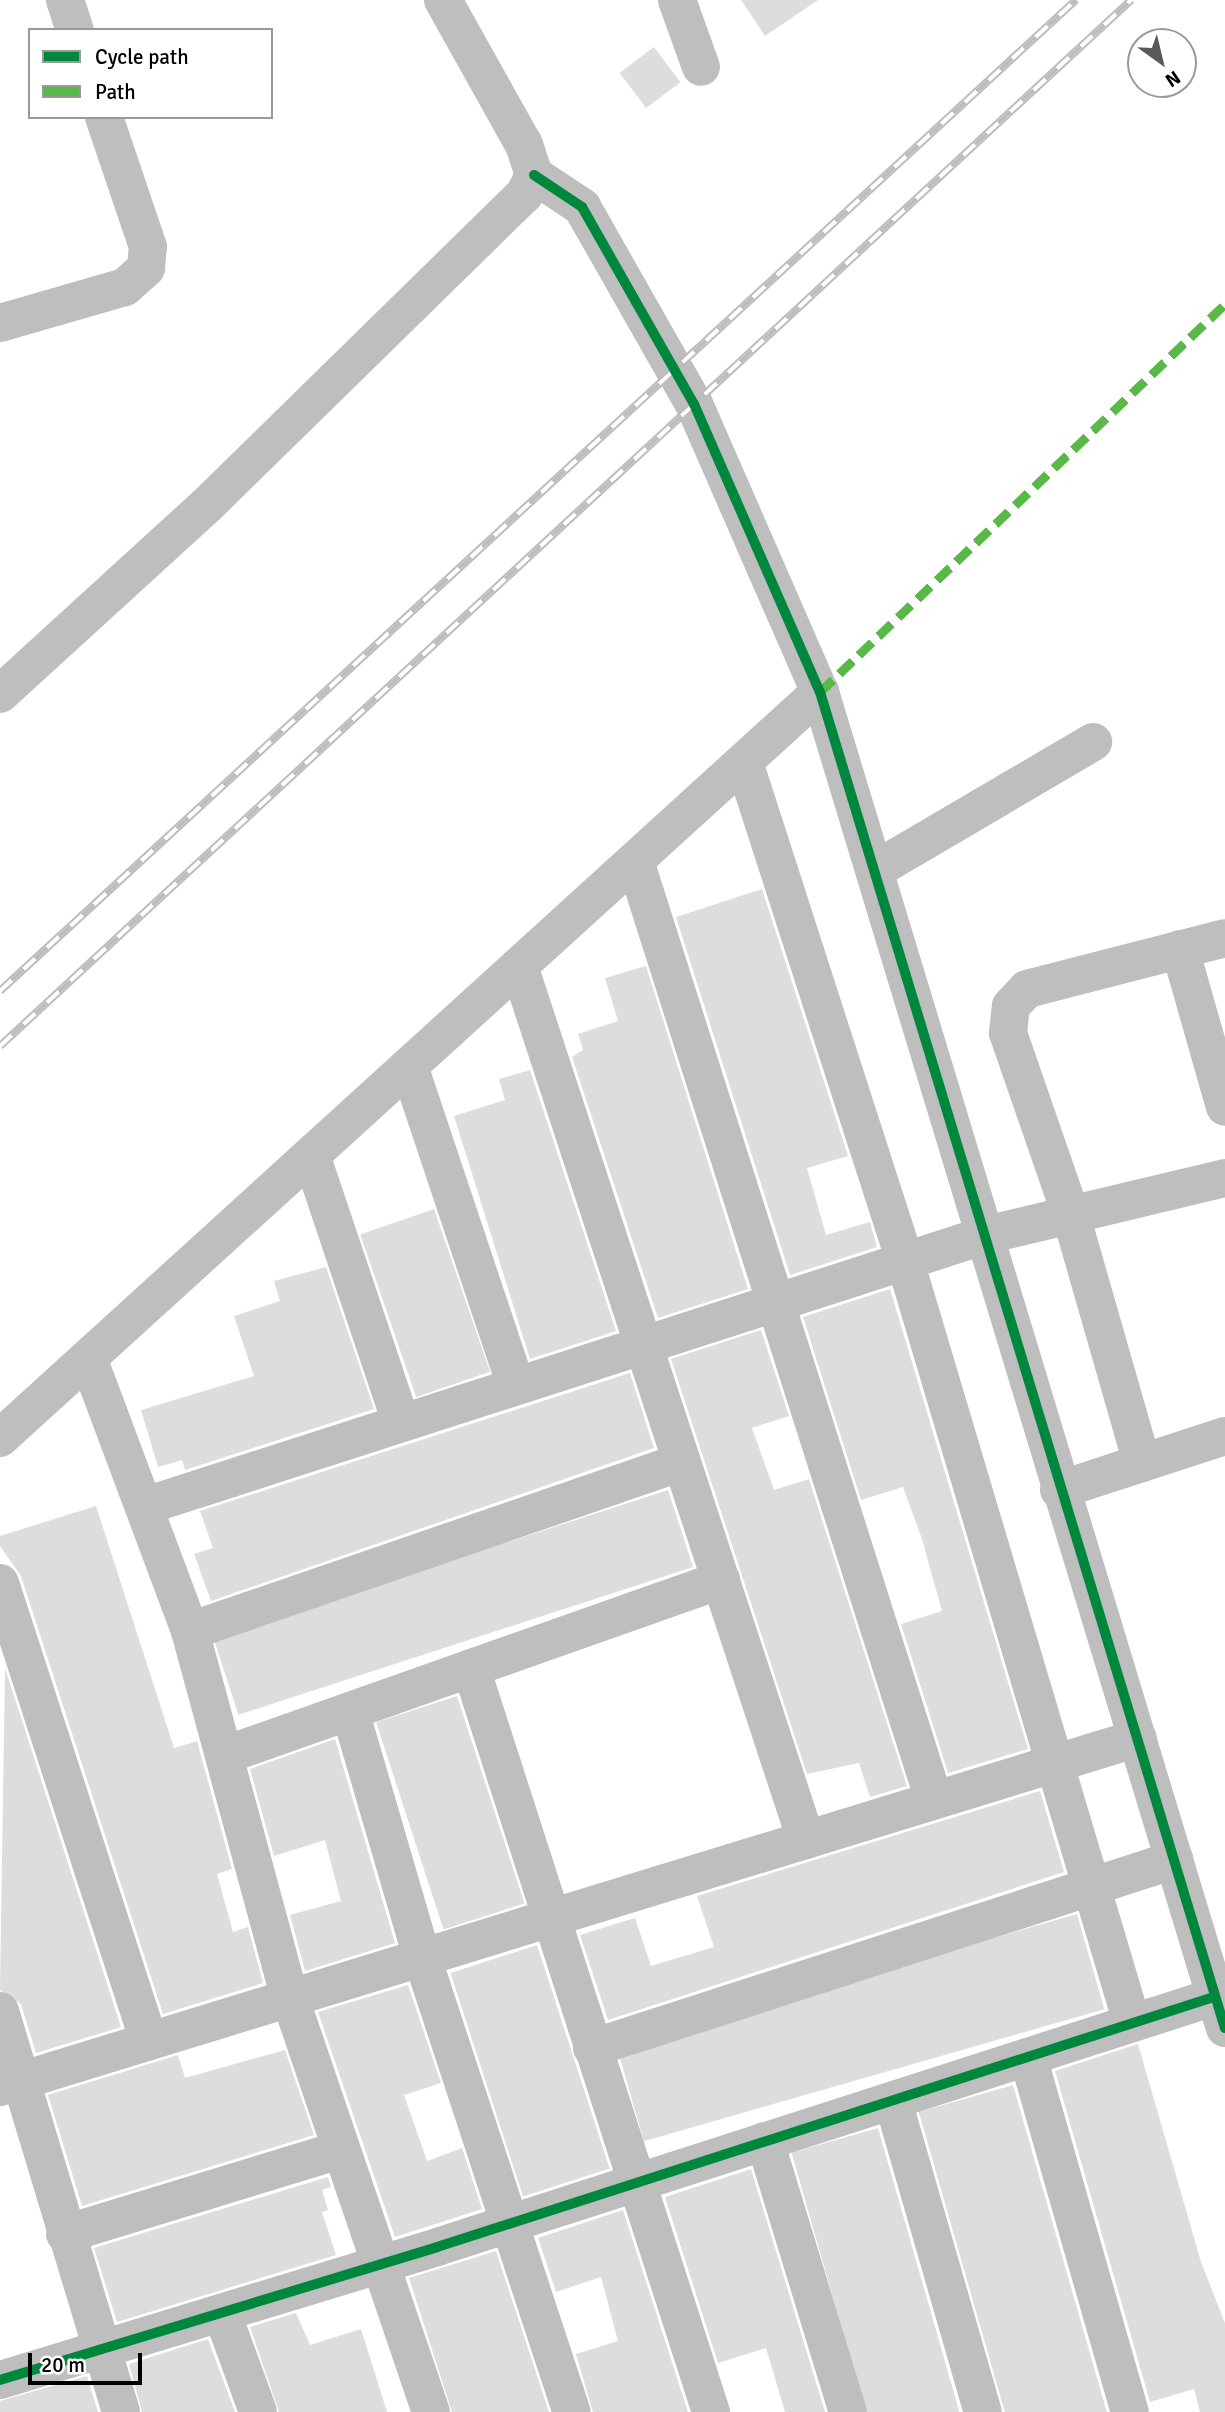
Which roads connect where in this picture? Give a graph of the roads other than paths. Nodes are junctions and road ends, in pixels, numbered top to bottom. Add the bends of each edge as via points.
1 (65, 0) edge
2 (443, 0) edge
3 (677, 0) edge
4 (74, 28) edge
5 (701, 67) dead end
6 (105, 119) edge
7 (529, 160) junction
8 (0, 323) edge
9 (820, 692) junction
10 (0, 694) edge
11 (1093, 743) dead end
12 (744, 762) junction
13 (635, 861) junction
14 (875, 870) junction
15 (1225, 938) edge
16 (1180, 949) junction
17 (519, 966) junction
18 (409, 1066) junction
19 (1225, 1107) edge
20 (311, 1155) junction
21 (1225, 1178) edge
22 (1071, 1215) junction
23 (986, 1235) junction
24 (905, 1261) junction
25 (775, 1302) junction
26 (644, 1345) junction
27 (88, 1358) junction
28 (516, 1385) junction
29 (401, 1422) junction
30 (1225, 1436) edge
31 (0, 1438) edge
32 (682, 1462) junction
33 (1142, 1463) junction
34 (1059, 1489) junction
35 (145, 1506) junction
36 (721, 1580) junction
37 (0, 1583) edge
38 (190, 1631) junction
39 (471, 1668) junction
40 (350, 1711) junction
41 (1138, 1738) junction
42 (228, 1754) junction
43 (1056, 1762) junction
44 (934, 1800) junction
45 (806, 1839) junction
46 (1174, 1860) junction
47 (1093, 1886) junction
48 (551, 1918) junction
49 (422, 1957) junction
50 (290, 1998) junction
51 (0, 2011) edge
52 (1219, 2013) edge
53 (1132, 2023) junction
54 (149, 2042) junction
55 (592, 2048) junction
56 (1028, 2057) junction
57 (12, 2084) edge
58 (893, 2101) junction
59 (765, 2141) junction
60 (340, 2150) junction
61 (635, 2183) junction
62 (509, 2224) junction
63 (65, 2234) junction
64 (378, 2265) junction
65 (222, 2313) junction
66 (100, 2350) junction
67 (0, 2380) edge
68 (121, 2412) edge
69 (258, 2412) edge
70 (430, 2412) edge
71 (572, 2412) edge
72 (710, 2412) edge
73 (848, 2412) edge
74 (983, 2412) edge
75 (1130, 2412) edge

1 - 4 street
2 - 7 street
3 - 5 street
6 - 8 street via 148,247 146,268 125,287
7 - 9 street via 582,207 694,404
7 - 10 street via 509,216
9 - 12 street
9 - 14 street
11 - 14 street
12 - 13 street
12 - 24 street
13 - 17 street
13 - 25 street
14 - 23 street
15 - 16 street
16 - 19 street
16 - 22 street via 1027,989 1012,1006 1008,1033
17 - 18 street
17 - 26 street
18 - 20 street
18 - 28 street
20 - 27 street
20 - 29 street
21 - 22 street
22 - 23 street
22 - 33 street
23 - 24 street
23 - 34 street
24 - 25 street
24 - 43 street
25 - 26 street
25 - 44 street
26 - 28 street
26 - 32 street
27 - 31 street
27 - 35 street
28 - 29 street
29 - 35 street
30 - 33 street
32 - 36 street
32 - 38 street
33 - 34 street
34 - 41 street
35 - 38 street
36 - 39 street
36 - 45 street
37 - 54 street
38 - 42 street
39 - 40 street
39 - 48 street
40 - 42 street
40 - 49 street
41 - 43 street
41 - 46 street
42 - 50 street
43 - 44 street
43 - 47 street
44 - 45 street
45 - 48 street
46 - 47 street
46 - 52 street
47 - 53 street
47 - 55 street
48 - 49 street
48 - 55 street
49 - 50 street
49 - 62 street
50 - 54 street
50 - 60 street
51 - 57 street
52 - 53 street
53 - 56 street
54 - 57 street
55 - 61 street
56 - 58 street
56 - 75 street
57 - 63 street
58 - 59 street
58 - 74 street
59 - 61 street
59 - 73 street
60 - 63 street
60 - 64 street
61 - 62 street
61 - 72 street
62 - 64 street
62 - 71 street
63 - 66 street
64 - 65 street
64 - 70 street
65 - 66 street
65 - 69 street
66 - 67 street
66 - 68 street

